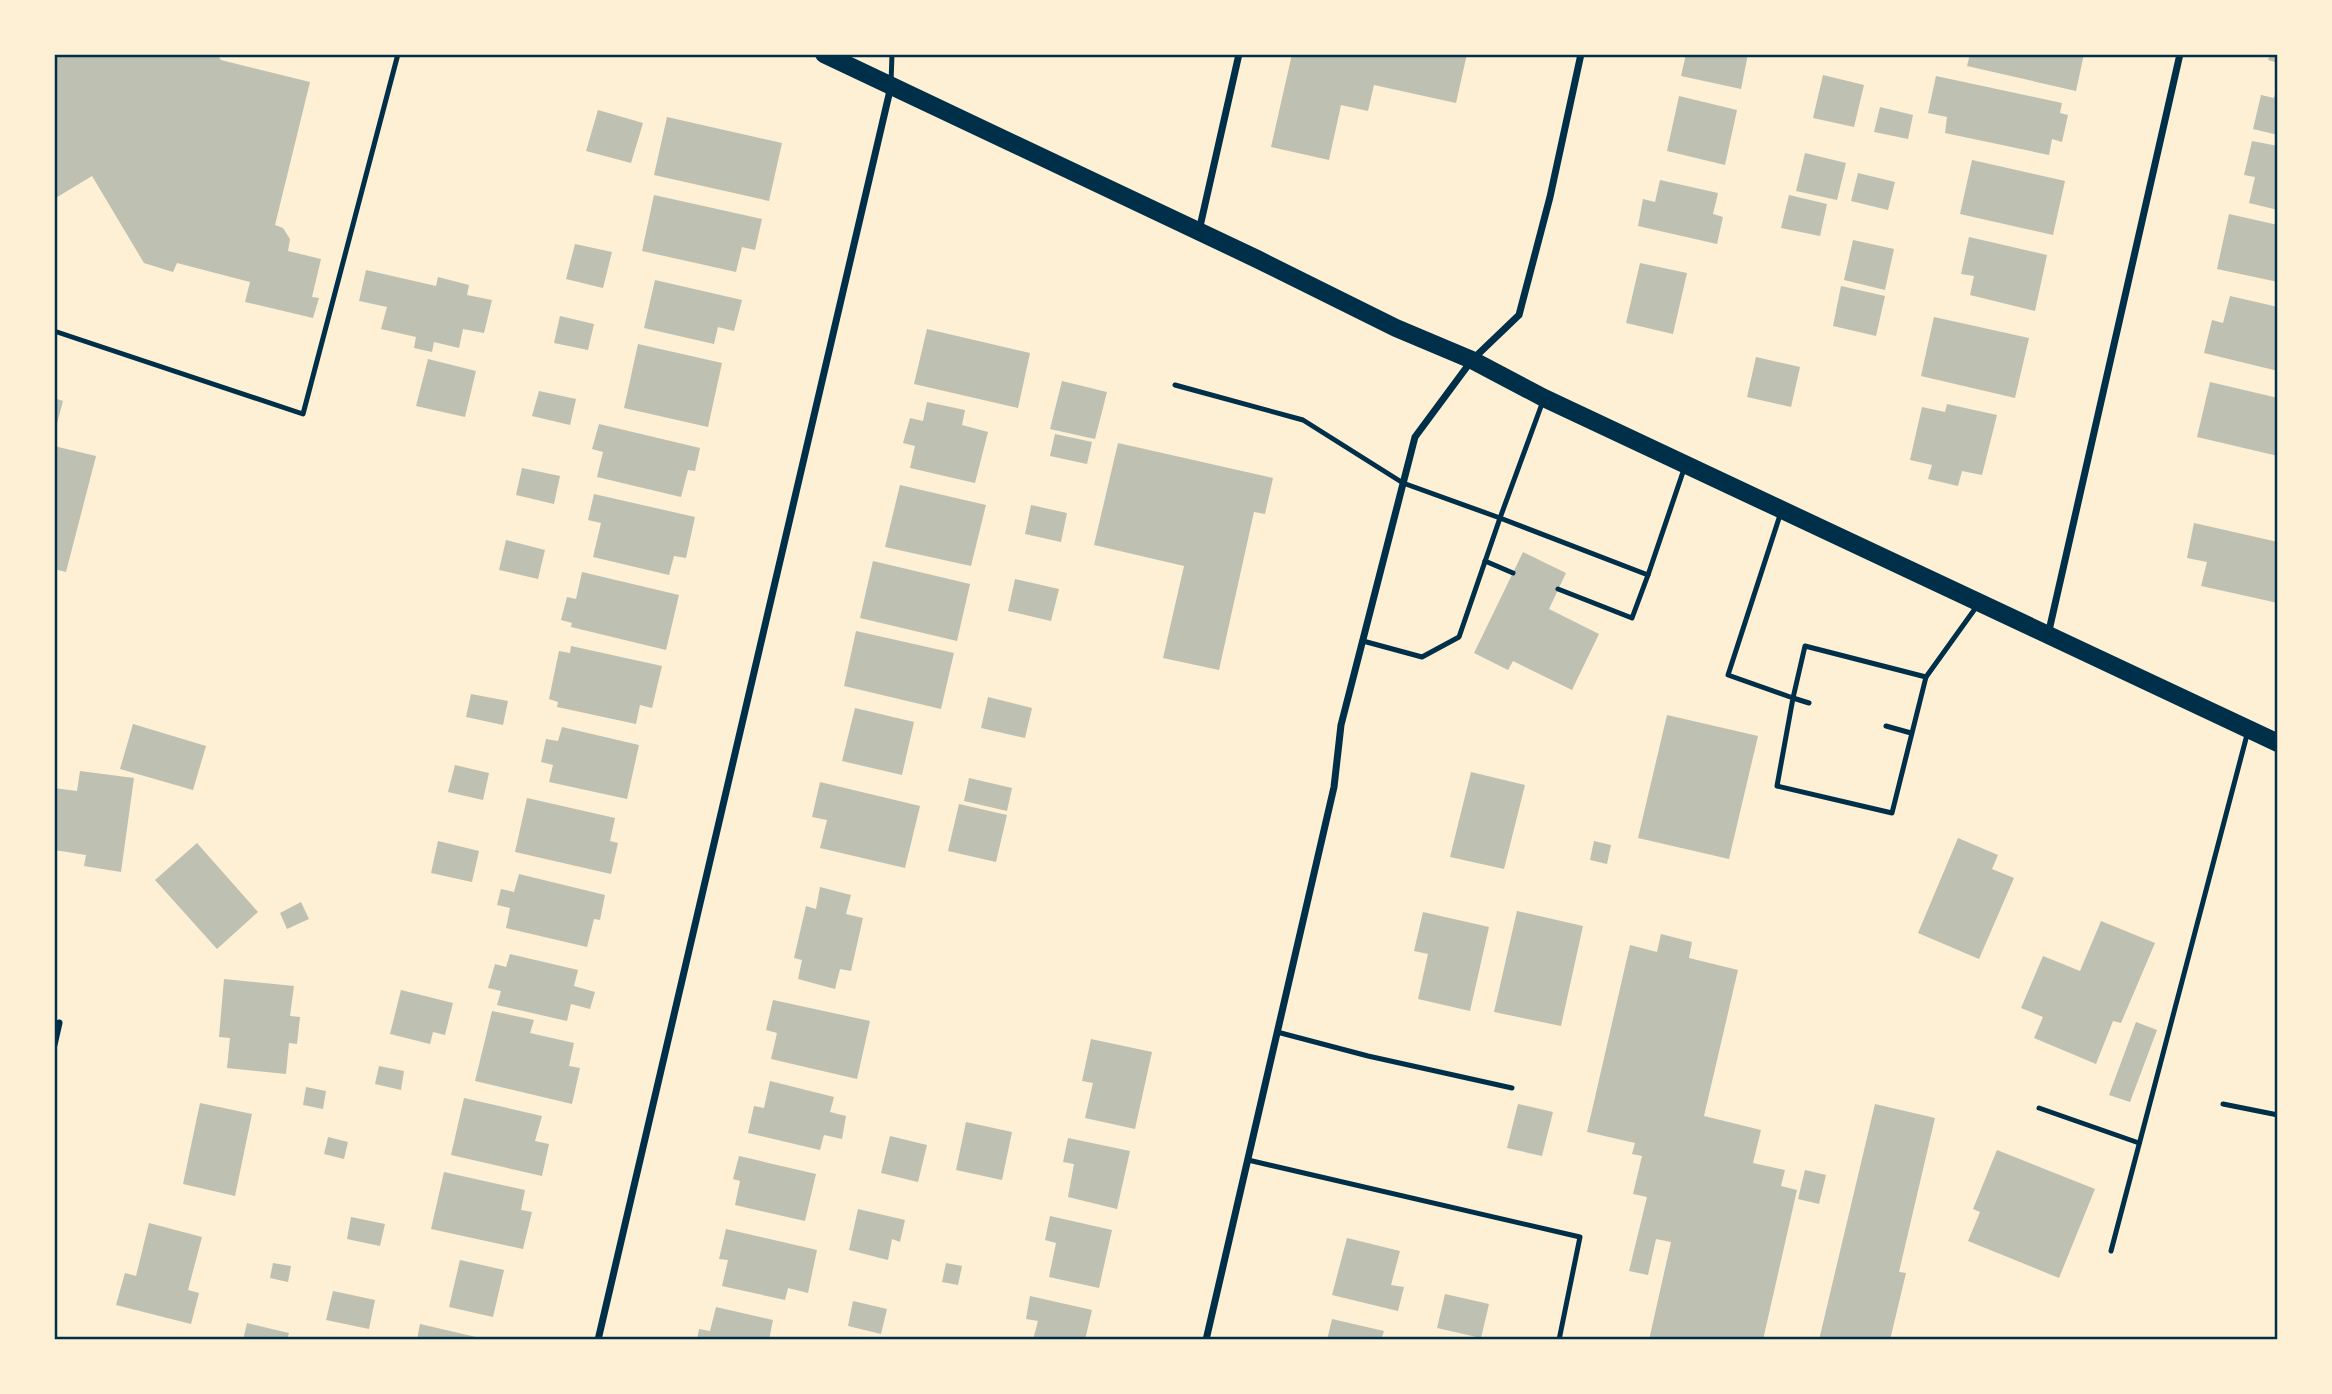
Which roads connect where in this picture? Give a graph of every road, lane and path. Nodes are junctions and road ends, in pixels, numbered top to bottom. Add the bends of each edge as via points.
1 (398, 54) edge
2 (824, 54) edge
3 (892, 54) edge
4 (1239, 54) edge
5 (1581, 54) edge
6 (2180, 54) edge
7 (891, 86) junction
8 (1199, 232) junction
9 (54, 331) edge
10 (1472, 360) junction
11 (1175, 385) dead end
12 (1544, 398) junction
13 (1686, 464) junction
14 (1403, 483) junction
15 (1782, 509) junction
16 (1500, 518) junction
17 (1485, 561) junction
18 (1513, 573) dead end
19 (1648, 575) junction
20 (1558, 589) dead end
21 (1979, 602) junction
22 (2048, 635) junction
23 (1363, 640) junction
24 (1926, 677) junction
25 (1793, 698) junction
26 (1809, 703) dead end
27 (1886, 726) dead end
28 (2249, 728) junction
29 (1911, 733) junction
30 (2278, 743) edge
31 (59, 1023) dead end
32 (1277, 1032) junction
33 (54, 1045) edge
34 (1512, 1088) dead end
35 (2223, 1104) dead end
36 (2039, 1108) dead end
37 (2278, 1115) edge
38 (2139, 1143) junction
39 (1248, 1160) junction
40 (2111, 1251) dead end
41 (598, 1340) edge
42 (1206, 1340) edge
43 (1559, 1340) edge

1 - 9 lane via 303,414
2 - 7 main road
3 - 7 lane
4 - 8 street
5 - 10 street via 1519,315
6 - 22 street
7 - 8 main road
7 - 41 street
8 - 10 main road
10 - 12 main road
10 - 14 street via 1415,438
11 - 14 lane via 1303,421
12 - 13 main road
12 - 16 lane
13 - 15 main road
13 - 19 lane
14 - 16 lane
14 - 23 street
15 - 21 main road
15 - 25 lane via 1728,675
16 - 17 lane
16 - 19 lane
17 - 18 lane
17 - 23 lane via 1458,637 1422,657
19 - 20 lane via 1632,618
21 - 22 main road
21 - 24 lane
22 - 28 main road
23 - 32 street
24 - 25 lane via 1805,646
24 - 29 lane
25 - 26 lane
25 - 29 lane via 1777,786 1892,813
27 - 29 lane
28 - 30 main road
28 - 38 lane
31 - 33 street
32 - 34 lane
32 - 39 street
35 - 37 lane
36 - 38 lane
38 - 40 lane
39 - 42 street
39 - 43 lane via 1580,1237

